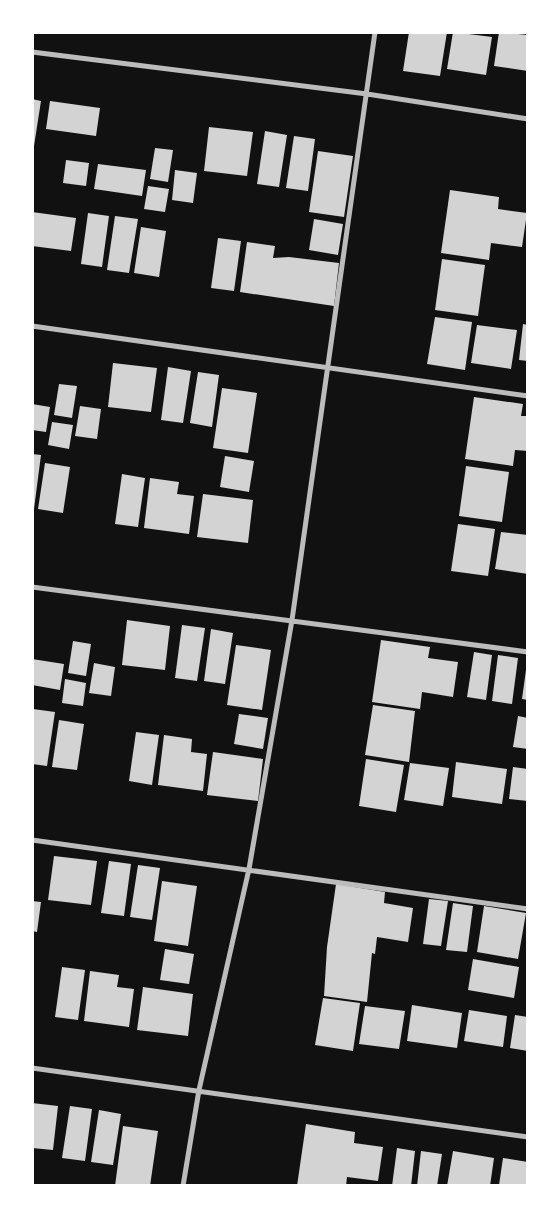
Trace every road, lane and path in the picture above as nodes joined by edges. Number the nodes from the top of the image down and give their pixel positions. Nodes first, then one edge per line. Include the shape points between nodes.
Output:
1 (375, 32) edge
2 (32, 52) edge
3 (367, 94) junction
4 (528, 119) edge
5 (32, 326) edge
6 (330, 366) junction
7 (528, 396) edge
8 (32, 587) edge
9 (292, 620) junction
10 (528, 652) edge
11 (32, 840) edge
12 (249, 869) junction
13 (528, 909) edge
14 (32, 1068) edge
15 (199, 1090) junction
16 (528, 1137) edge
17 (183, 1186) edge

1 - 3 street
2 - 3 street
3 - 4 street
3 - 6 street
5 - 6 street
6 - 7 street
6 - 9 street
8 - 9 street
9 - 10 street
9 - 12 street
11 - 12 street
12 - 13 street
12 - 15 street
14 - 15 street
15 - 16 street
15 - 17 street

